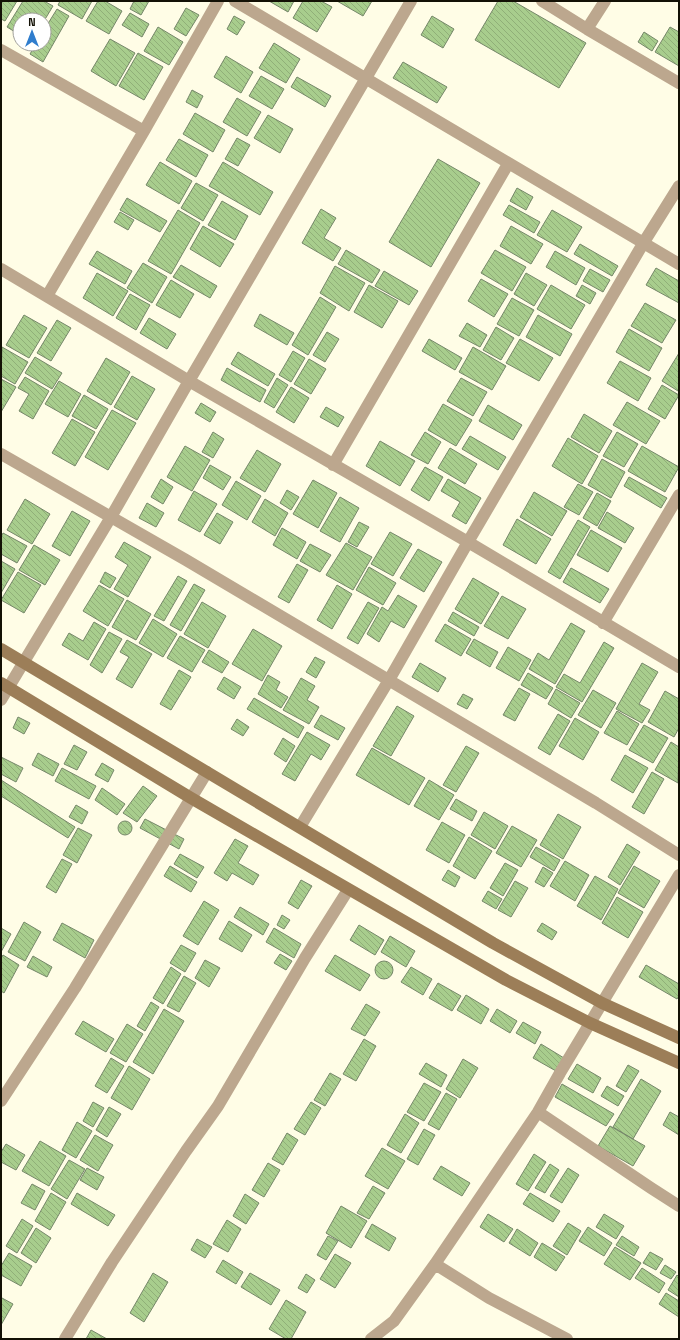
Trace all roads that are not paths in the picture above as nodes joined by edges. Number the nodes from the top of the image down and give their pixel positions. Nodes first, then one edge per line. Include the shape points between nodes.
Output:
1 (218, 1) edge
2 (235, 1) edge
3 (411, 1) edge
4 (542, 1) edge
5 (605, 1) edge
6 (587, 29) junction
7 (1, 50) edge
8 (366, 78) junction
9 (679, 83) edge
10 (144, 130) junction
11 (508, 164) junction
12 (679, 186) edge
13 (644, 242) junction
14 (679, 264) edge
15 (1, 270) edge
16 (47, 296) junction
17 (188, 381) junction
18 (1, 454) edge
19 (333, 465) junction
20 (679, 495) edge
21 (111, 517) junction
22 (468, 542) junction
23 (603, 623) junction
24 (1, 649) edge
25 (23, 662) junction
26 (679, 667) edge
27 (390, 680) junction
28 (5, 685) edge
29 (1, 700) edge
30 (207, 772) junction
31 (191, 798) junction
32 (300, 827) junction
33 (679, 855) edge
34 (679, 875) edge
35 (348, 890) junction
36 (602, 1004) junction
37 (590, 1023) junction
38 (679, 1038) edge
39 (679, 1063) edge
40 (1, 1101) edge
41 (538, 1112) junction
42 (679, 1206) edge
43 (435, 1264) junction
44 (65, 1339) edge
45 (371, 1339) edge
46 (567, 1339) edge

1 - 10 street
2 - 8 street
3 - 8 street
4 - 6 street
5 - 6 street
6 - 9 street
7 - 10 street
8 - 11 street
8 - 17 street
10 - 16 street
11 - 13 street
11 - 19 street
12 - 13 street
13 - 14 street
13 - 22 street
15 - 16 street
16 - 17 street
17 - 19 street
17 - 21 street
18 - 21 street
19 - 22 street
20 - 23 street
21 - 25 street
21 - 27 street
22 - 23 street
22 - 27 street
23 - 26 street
24 - 25 street
25 - 28 street
25 - 30 street
27 - 32 street
27 - 33 street
28 - 29 street
28 - 31 street
30 - 31 street
30 - 32 street
31 - 35 street
31 - 40 street via 75,988
32 - 36 street via 493,943
34 - 36 street
35 - 37 street via 506,980
35 - 44 street via 218,1106 112,1262
36 - 37 street
36 - 38 street
37 - 39 street
37 - 41 street
41 - 42 street
41 - 43 street
43 - 45 street via 394,1321
43 - 46 street via 489,1298

